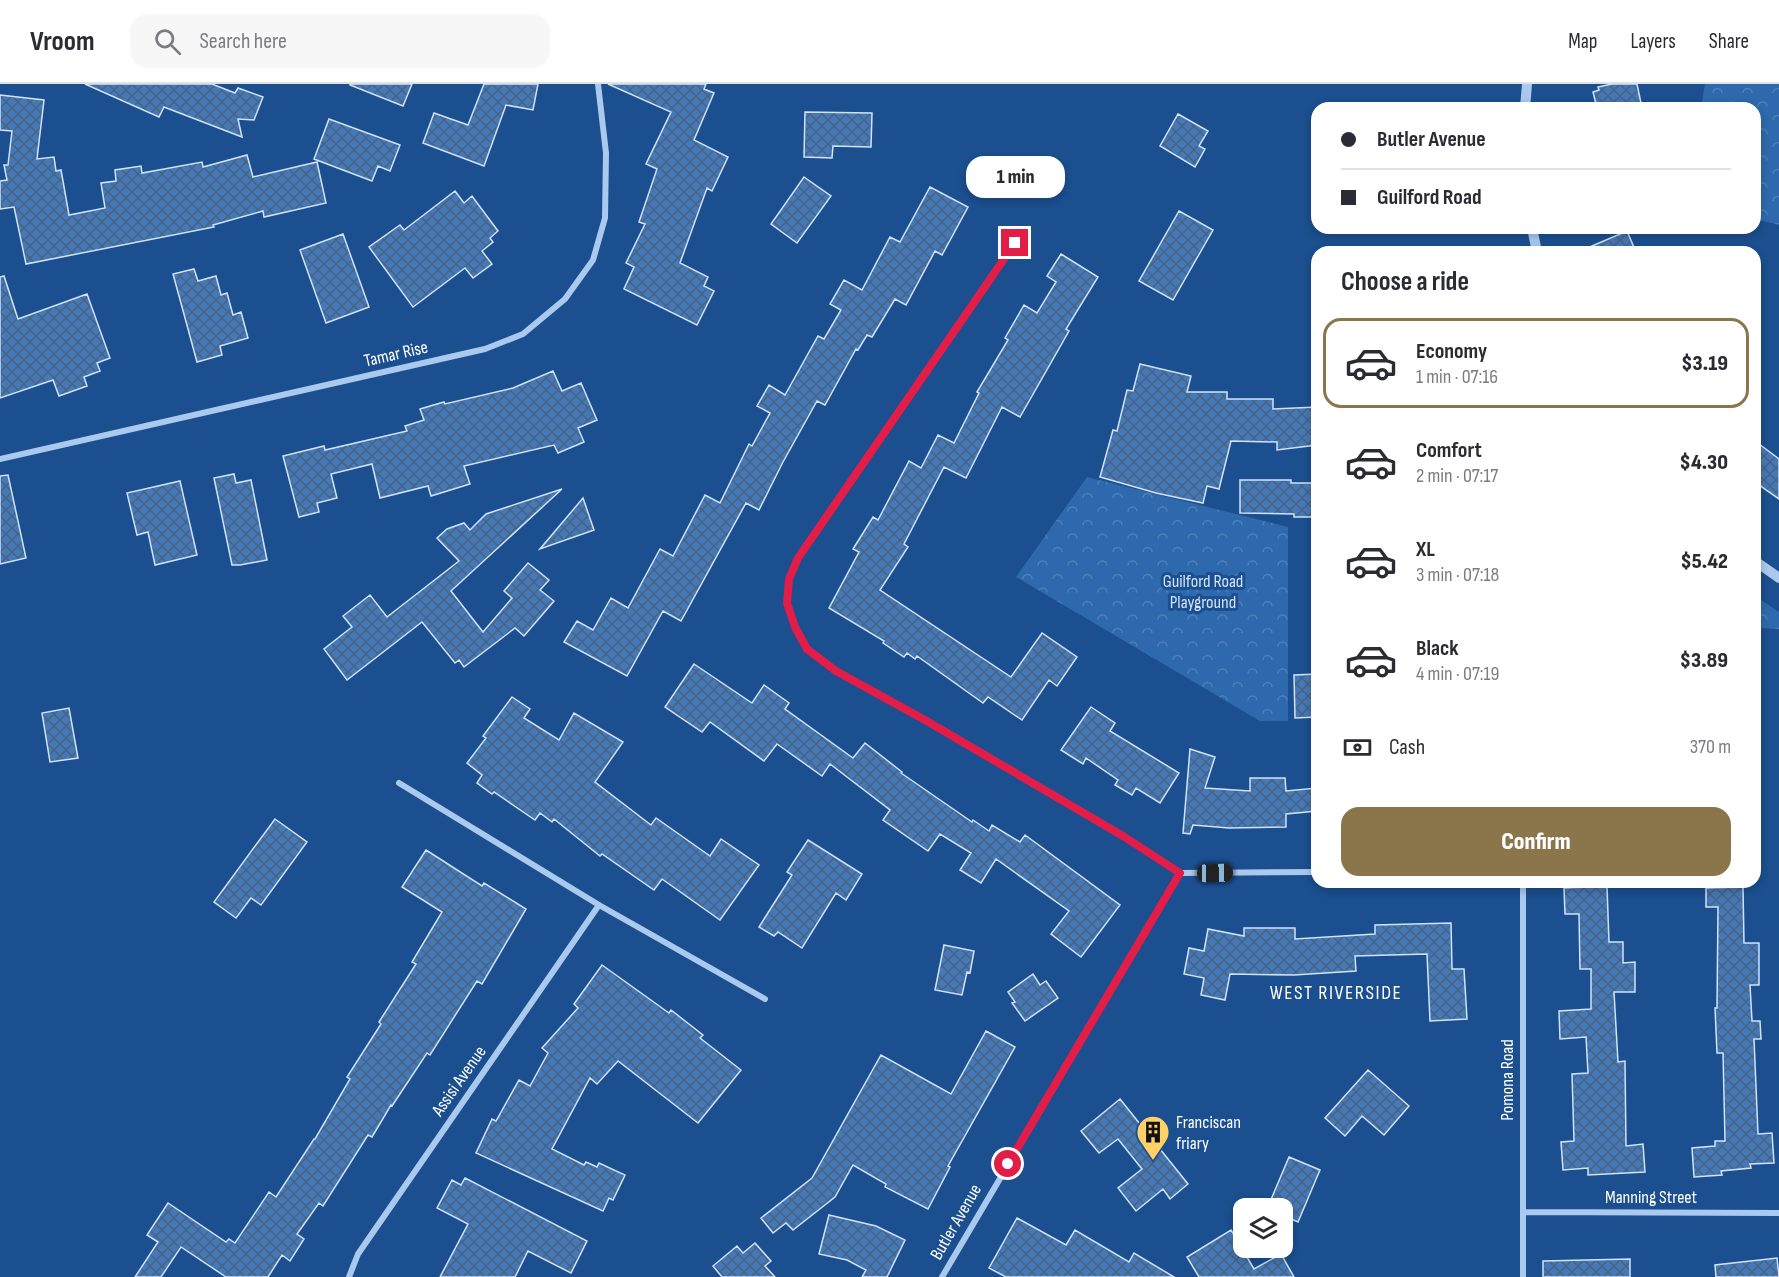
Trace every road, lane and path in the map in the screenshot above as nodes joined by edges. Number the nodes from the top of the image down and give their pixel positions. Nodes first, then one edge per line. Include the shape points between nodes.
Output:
1 (598, 84) edge
2 (1527, 84) edge
3 (1526, 102) edge
4 (1015, 243) dead end
5 (0, 459) edge
6 (1761, 565) edge
7 (1779, 578) edge
8 (399, 783) dead end
9 (1311, 872) edge
10 (1180, 873) junction
11 (1523, 888) edge
12 (599, 905) junction
13 (765, 999) dead end
14 (1524, 1212) junction
15 (1779, 1213) edge
16 (349, 1277) edge
17 (942, 1277) edge
18 (1523, 1277) edge

1 - 5 street, Tamar Rise via 606,153 605,218 593,260 566,299 523,334 485,349
2 - 3 street
4 - 10 street via 798,558 789,579 787,603 807,649 836,671 1123,836
6 - 7 street
8 - 12 street
9 - 10 street
10 - 17 street, Butler Avenue
11 - 14 street, Pomona Road
12 - 13 street
12 - 16 street, Assisi Avenue via 358,1254
14 - 15 street, Manning Street
14 - 18 street, Pomona Road

